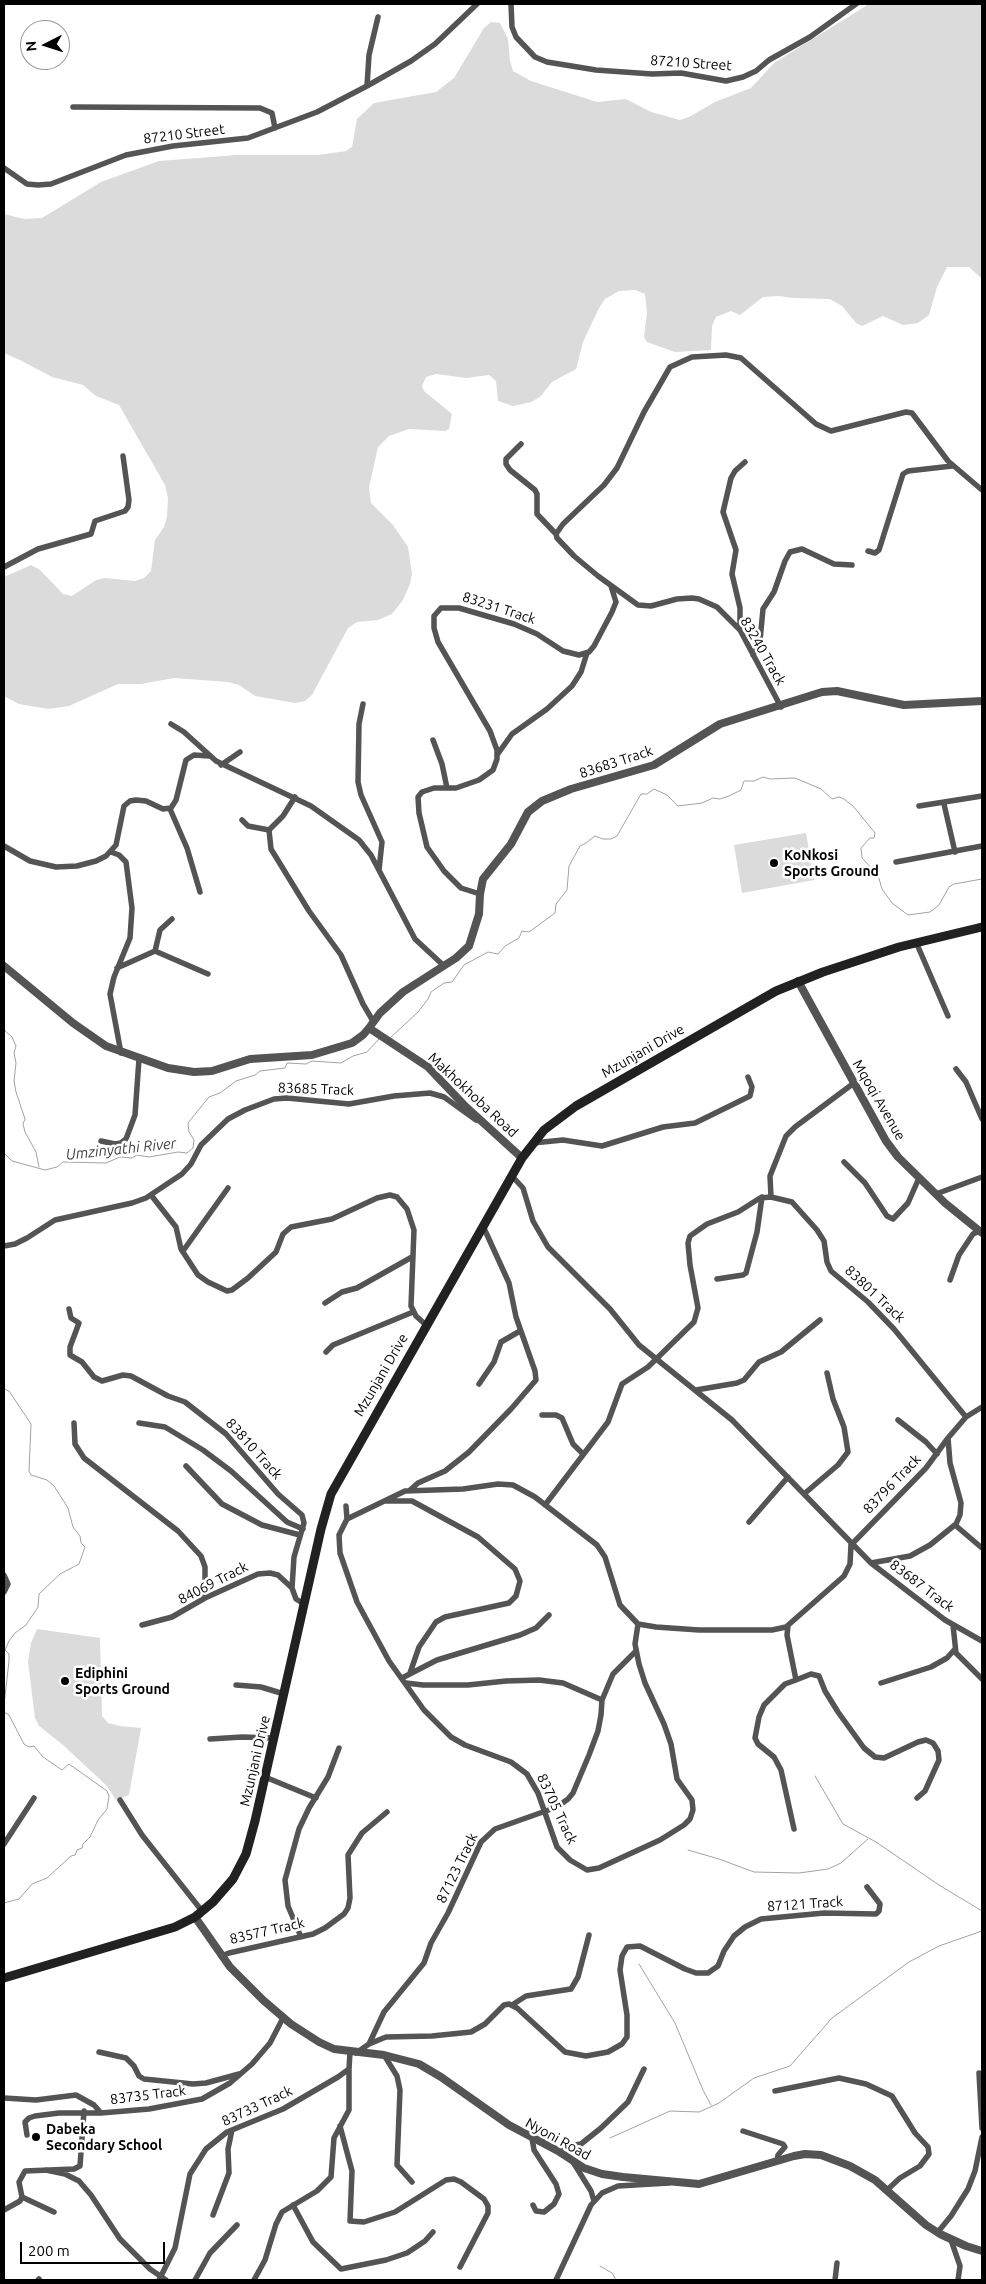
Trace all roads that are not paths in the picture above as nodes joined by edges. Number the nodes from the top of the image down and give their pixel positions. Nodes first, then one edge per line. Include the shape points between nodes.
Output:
1 (477, 4) edge
2 (511, 4) edge
3 (856, 4) edge
4 (378, 17) dead end
5 (367, 86) junction
6 (73, 107) dead end
7 (275, 128) junction
8 (4, 168) edge
9 (521, 444) dead end
10 (122, 456) dead end
11 (745, 462) dead end
12 (952, 466) junction
13 (982, 490) edge
14 (556, 534) junction
15 (868, 551) dead end
16 (852, 565) dead end
17 (4, 567) edge
18 (611, 586) junction
19 (740, 630) junction
20 (587, 653) junction
21 (753, 655) junction
22 (982, 701) edge
23 (363, 704) dead end
24 (781, 707) junction
25 (171, 724) dead end
26 (433, 740) dead end
27 (240, 752) dead end
28 (497, 755) junction
29 (209, 756) junction
30 (221, 765) junction
31 (447, 788) junction
32 (982, 796) edge
33 (295, 797) junction
34 (944, 804) junction
35 (919, 806) dead end
36 (170, 809) junction
37 (242, 820) dead end
38 (269, 830) junction
39 (4, 846) edge
40 (982, 846) edge
41 (111, 852) junction
42 (955, 852) junction
43 (896, 862) dead end
44 (379, 870) junction
45 (200, 892) dead end
46 (480, 894) junction
47 (172, 919) dead end
48 (982, 927) edge
49 (916, 942) junction
50 (155, 951) junction
51 (443, 965) junction
52 (4, 966) edge
53 (117, 968) junction
54 (208, 974) dead end
55 (798, 981) junction
56 (948, 1016) dead end
57 (373, 1021) junction
58 (369, 1028) junction
59 (121, 1053) junction
60 (139, 1059) junction
61 (956, 1068) dead end
62 (748, 1077) dead end
63 (854, 1083) junction
64 (982, 1119) edge
65 (485, 1124) junction
66 (101, 1141) dead end
67 (533, 1143) junction
68 (522, 1158) junction
69 (844, 1162) dead end
70 (512, 1176) junction
71 (982, 1177) edge
72 (919, 1178) junction
73 (228, 1188) dead end
74 (151, 1194) junction
75 (936, 1194) junction
76 (762, 1197) junction
77 (771, 1197) junction
78 (483, 1226) junction
79 (981, 1232) edge
80 (4, 1246) edge
81 (183, 1251) junction
82 (412, 1257) junction
83 (717, 1279) dead end
84 (950, 1280) dead end
85 (324, 1303) dead end
86 (69, 1309) dead end
87 (413, 1312) junction
88 (820, 1320) dead end
89 (426, 1325) junction
90 (520, 1331) junction
91 (326, 1352) dead end
92 (655, 1359) junction
93 (827, 1373) dead end
94 (478, 1384) dead end
95 (696, 1390) junction
96 (982, 1407) edge
97 (542, 1415) dead end
98 (966, 1417) junction
99 (898, 1420) dead end
100 (74, 1423) dead end
101 (139, 1423) dead end
102 (948, 1438) junction
103 (583, 1454) junction
104 (937, 1454) junction
105 (186, 1466) dead end
106 (788, 1477) junction
107 (410, 1490) junction
108 (804, 1494) junction
109 (384, 1501) junction
110 (545, 1505) junction
111 (346, 1506) dead end
112 (347, 1519) junction
113 (749, 1522) dead end
114 (955, 1525) junction
115 (302, 1532) junction
116 (851, 1545) junction
117 (982, 1548) edge
118 (871, 1563) junction
119 (4, 1575) edge
120 (292, 1588) junction
121 (4, 1592) edge
122 (205, 1598) junction
123 (304, 1604) junction
124 (549, 1615) dead end
125 (638, 1624) junction
126 (142, 1625) dead end
127 (788, 1626) junction
128 (953, 1626) junction
129 (982, 1641) edge
130 (955, 1649) junction
131 (636, 1651) junction
132 (410, 1673) junction
133 (982, 1679) edge
134 (404, 1680) junction
135 (796, 1680) junction
136 (881, 1683) dead end
137 (236, 1685) dead end
138 (284, 1694) junction
139 (602, 1700) junction
140 (274, 1738) junction
141 (210, 1739) dead end
142 (339, 1748) dead end
143 (265, 1777) junction
144 (34, 1798) dead end
145 (316, 1798) junction
146 (917, 1798) dead end
147 (120, 1800) dead end
148 (543, 1811) junction
149 (387, 1812) dead end
150 (794, 1829) dead end
151 (4, 1844) edge
152 (867, 1887) dead end
153 (199, 1914) junction
154 (588, 1935) dead end
155 (301, 1937) junction
156 (221, 1956) junction
157 (4, 1978) edge
158 (512, 2005) junction
159 (283, 2018) junction
160 (369, 2044) junction
161 (99, 2052) dead end
162 (353, 2052) junction
163 (384, 2056) junction
164 (349, 2069) junction
165 (644, 2069) dead end
166 (242, 2073) junction
167 (979, 2073) dead end
168 (775, 2091) dead end
169 (4, 2098) edge
170 (84, 2111) junction
171 (101, 2113) junction
172 (340, 2126) junction
173 (982, 2128) edge
174 (232, 2130) junction
175 (743, 2131) dead end
176 (27, 2136) dead end
177 (982, 2137) edge
178 (532, 2138) junction
179 (558, 2151) junction
180 (777, 2160) junction
181 (572, 2161) junction
182 (46, 2170) junction
183 (412, 2182) dead end
184 (670, 2183) junction
185 (887, 2190) junction
186 (22, 2197) junction
187 (594, 2201) junction
188 (293, 2206) junction
189 (533, 2206) dead end
190 (4, 2210) edge
191 (54, 2212) dead end
192 (213, 2214) dead end
193 (236, 2225) dead end
194 (434, 2232) dead end
195 (937, 2233) junction
196 (951, 2240) junction
197 (982, 2250) edge
198 (837, 2263) dead end
199 (460, 2267) dead end
200 (162, 2279) edge
201 (195, 2280) edge
202 (254, 2280) edge
203 (556, 2280) edge
204 (835, 2280) edge
205 (958, 2280) edge

1 - 5 street, 87210 Street via 435,44
2 - 3 street, 87210 Street via 516,37 535,57 548,62 596,70 676,73 726,81 750,74
4 - 5 street via 369,54
5 - 7 street, 87210 Street via 317,112
6 - 7 street via 260,108 272,113
7 - 8 street, 87210 Street via 234,141 143,151 44,185 27,184
9 - 14 street via 506,459 506,464 535,490 537,514
10 - 17 street via 129,500 125,511 95,521 91,534 38,549
11 - 19 street via 731,478 723,512 736,550 732,574 740,608
12 - 13 street
12 - 14 street via 912,413 827,430 741,358 726,355 684,359 666,371 622,460 608,481
12 - 15 street via 903,474 879,550 875,554
14 - 18 street via 561,544
16 - 21 street via 834,564 802,549 790,552 774,592 763,609 759,646
18 - 19 street, 83240 Track via 641,606 677,598 705,601 722,610
18 - 20 street via 615,607 598,640
19 - 21 street, 83240 Track
20 - 28 street via 572,686 512,734
20 - 28 street, 83231 Track via 568,653 538,634 514,624 459,608 445,607 436,613 434,623 438,642 490,732
21 - 24 street, 83240 Track
22 - 24 street, 83683 Track via 904,705 833,691 811,695
23 - 44 street via 359,724 358,782 360,795 382,842
24 - 46 street, 83683 Track via 714,726 654,765 571,789 542,801 528,812 511,844 490,867
25 - 29 street
26 - 31 street
27 - 30 street
28 - 31 street via 494,768 487,776 456,788
29 - 30 street
29 - 36 street via 194,755 186,760 176,800
30 - 33 street
31 - 46 street via 428,789 419,795 423,835 429,852 449,878 461,888
32 - 34 street
33 - 38 street
33 - 44 street via 360,840
34 - 35 street
34 - 42 street
36 - 41 street via 141,800 126,803 121,811 116,846
36 - 45 street
37 - 38 street via 248,826
38 - 57 street via 275,857 336,947
39 - 41 street via 35,862 56,867 84,865
40 - 42 street
41 - 53 street via 126,862 132,908 130,938
42 - 43 street
44 - 51 street via 415,939
46 - 51 street, 83683 Track via 480,914 469,946
47 - 50 street via 160,930
48 - 49 main road, Mzunjani Drive
49 - 55 main road, Mzunjani Drive
49 - 56 street
50 - 53 street
50 - 54 street
51 - 57 street, 83683 Track via 403,992
52 - 59 street via 73,1023
53 - 59 street via 110,994
55 - 63 street, Mqoqi Avenue
55 - 67 main road, Mzunjani Drive via 576,1106 553,1122
57 - 58 street, 83683 Track
58 - 60 street via 352,1043 325,1052 299,1057 250,1059 212,1071 168,1068
58 - 65 street, Makhokhoba Road via 428,1067
59 - 60 street
60 - 66 street via 135,1115 126,1139 115,1144
61 - 64 street via 966,1082
62 - 67 street via 752,1087 750,1096 695,1123 663,1128 602,1146 563,1140
63 - 72 street, Mqoqi Avenue via 886,1142
63 - 77 street via 786,1136 770,1176
65 - 68 street, Makhokhoba Road
65 - 74 street, 83685 Track via 444,1097 430,1093 349,1104 274,1099 228,1118 204,1141 182,1174
67 - 68 main road, Mzunjani Drive
68 - 70 main road, Mzunjani Drive
69 - 72 street via 865,1183 887,1216 893,1219 908,1203
70 - 78 main road, Mzunjani Drive
70 - 92 street, 83687 Track via 523,1188 537,1231 552,1253
71 - 75 street
72 - 75 street, Mqoqi Avenue
73 - 81 street
74 - 80 street, 83685 Track via 137,1202 55,1220 21,1241
74 - 81 street via 176,1227
75 - 79 street, Mqoqi Avenue
76 - 77 street, 83801 Track
76 - 83 street via 746,1273
76 - 92 street via 690,1236 697,1316 689,1329
77 - 98 street, 83801 Track via 792,1202 817,1230 824,1240 831,1271 894,1329
78 - 89 main road, Mzunjani Drive
78 - 90 street via 509,1283
79 - 84 street via 973,1234 959,1255
81 - 82 street via 200,1277 229,1290 248,1278 278,1250 288,1229 332,1219 390,1195 402,1201 409,1215 414,1230
82 - 85 street
82 - 87 street via 410,1294
86 - 115 street, 83810 Track via 71,1318 79,1323 70,1346 72,1357 82,1362 98,1380 132,1376 200,1412 226,1434 271,1486 302,1515
87 - 89 street
87 - 91 street via 333,1346
88 - 95 street via 781,1352 759,1362 744,1380
89 - 123 main road, Mzunjani Drive via 335,1485 325,1513
90 - 94 street via 500,1342 494,1362
90 - 107 street via 535,1371 534,1383 469,1452
92 - 95 street, 83687 Track
92 - 103 street via 622,1384 608,1422
93 - 108 street via 848,1452
95 - 106 street, 83687 Track via 732,1420
96 - 98 street, 83796 Track
97 - 103 street via 559,1416 573,1444
98 - 102 street, 83796 Track
99 - 104 street
100 - 122 street via 75,1444 84,1458 178,1532 200,1556 205,1567
101 - 115 street via 164,1427 203,1450
102 - 104 street, 83796 Track
102 - 114 street via 950,1463 961,1503
103 - 110 street
104 - 116 street, 83796 Track
105 - 115 street via 222,1504 262,1525
106 - 108 street, 83687 Track
106 - 113 street
107 - 109 street
107 - 110 street via 454,1490 508,1484 525,1490
108 - 116 street, 83687 Track
109 - 112 street
109 - 132 street via 408,1500 428,1510 487,1544 519,1574 516,1596 508,1603 445,1617 436,1622 419,1647
110 - 125 street via 597,1545 605,1557 620,1605
111 - 112 street, 83705 Track
112 - 134 street, 83705 Track via 340,1531 338,1544 353,1591 381,1646
114 - 117 street
114 - 118 street via 910,1556
115 - 120 street via 294,1557
116 - 118 street, 83687 Track
116 - 127 street via 850,1564 844,1576
118 - 128 street, 83687 Track
119 - 121 street via 8,1587
120 - 122 street, 84069 Track via 278,1575 263,1573
120 - 123 street via 296,1600
122 - 126 street, 84069 Track via 172,1617
123 - 138 main road, Mzunjani Drive
124 - 132 street via 536,1628 520,1635 437,1660
125 - 127 street via 725,1631 772,1630
125 - 131 street, 83705 Track
127 - 135 street
128 - 129 street, 83687 Track
128 - 130 street
130 - 133 street
130 - 136 street via 931,1667
131 - 139 street, 87123 Track via 613,1674
131 - 148 street, 83705 Track via 645,1683 671,1744 677,1779 692,1800 690,1818 660,1840 590,1870 582,1868 560,1850
132 - 134 street
134 - 139 street via 444,1685 552,1681 572,1685
134 - 148 street, 83705 Track via 424,1710 450,1737 520,1767 535,1786
135 - 146 street via 811,1674 820,1676 838,1712 864,1748 875,1757 884,1758 926,1740 933,1743 939,1760 929,1784
135 - 150 street via 785,1684 764,1706 755,1738 774,1757 781,1770
137 - 138 street via 261,1687
138 - 140 main road, Mzunjani Drive
139 - 148 street, 87123 Track via 598,1731 573,1793 563,1803
140 - 141 street
140 - 143 main road, Mzunjani Drive
142 - 145 street
143 - 145 street
143 - 153 main road, Mzunjani Drive via 242,1862 222,1894
144 - 151 street
145 - 155 street via 299,1829 285,1880 288,1906
147 - 153 street
148 - 160 street, 87123 Track via 495,1829 484,1838 431,1943 424,1964 384,2012
149 - 155 street, 83577 Track via 362,1833 348,1855 350,1888 347,1911 325,1928
152 - 158 street, 87121 Track via 880,1904 876,1914 824,1913 761,1919 734,1936 718,1966 708,1973 686,1970 640,1946 627,1947 620,1970 627,2037 608,2052 586,2056 565,2052
153 - 156 street, Nyoni Road
153 - 157 main road, Mzunjani Drive via 167,1930
154 - 158 street via 578,1977 571,1988 526,1996
155 - 156 street, 83577 Track
156 - 159 street, Nyoni Road
158 - 160 street via 504,2006 485,2024 465,2033 395,2036
159 - 162 street, Nyoni Road via 326,2045
159 - 166 street, 83735 Track via 266,2049
160 - 162 street
161 - 166 street via 126,2058 138,2076 144,2079 181,2084 206,2083
162 - 163 street, Nyoni Road
162 - 164 street
163 - 178 street, Nyoni Road via 427,2068
163 - 183 street via 397,2076 400,2090 397,2165
164 - 172 street via 349,2110
164 - 174 street, 83733 Track via 283,2109
165 - 179 street via 628,2102 601,2128 581,2144
166 - 171 street, 83735 Track via 218,2090 192,2102
167 - 173 street
168 - 185 street via 839,2078 866,2084 892,2096 912,2129 928,2147 929,2154 920,2166
169 - 171 street via 36,2100 76,2095
170 - 171 street, 83735 Track
170 - 176 street, 83735 Track via 30,2118 25,2122
170 - 182 street via 80,2166
172 - 188 street via 334,2138 331,2176 317,2191
172 - 199 street via 352,2171 350,2222 364,2222 395,2212 446,2180 461,2182 484,2199 488,2213
174 - 192 street via 228,2149 230,2173
174 - 200 street, 83733 Track via 210,2145 193,2166 176,2248
175 - 180 street via 783,2144
177 - 195 street via 968,2189
178 - 179 street, Nyoni Road
178 - 189 street via 534,2150 559,2194 554,2204 544,2212
179 - 181 street, Nyoni Road
180 - 184 street, Nyoni Road via 707,2183
180 - 185 street, Nyoni Road via 805,2154 821,2155 863,2173
181 - 184 street, Nyoni Road via 602,2174
181 - 187 street
182 - 186 street via 29,2170 22,2174 19,2182
182 - 200 street via 79,2181 120,2238
184 - 187 street via 618,2186 602,2192
185 - 195 street, Nyoni Road
186 - 190 street via 18,2203
186 - 191 street
187 - 203 street
188 - 194 street via 313,2242 341,2269 407,2253
188 - 202 street via 283,2210 279,2216 265,2260
193 - 201 street via 210,2253
195 - 196 street, Nyoni Road
196 - 197 street, Nyoni Road
196 - 205 street via 960,2266
198 - 204 street

